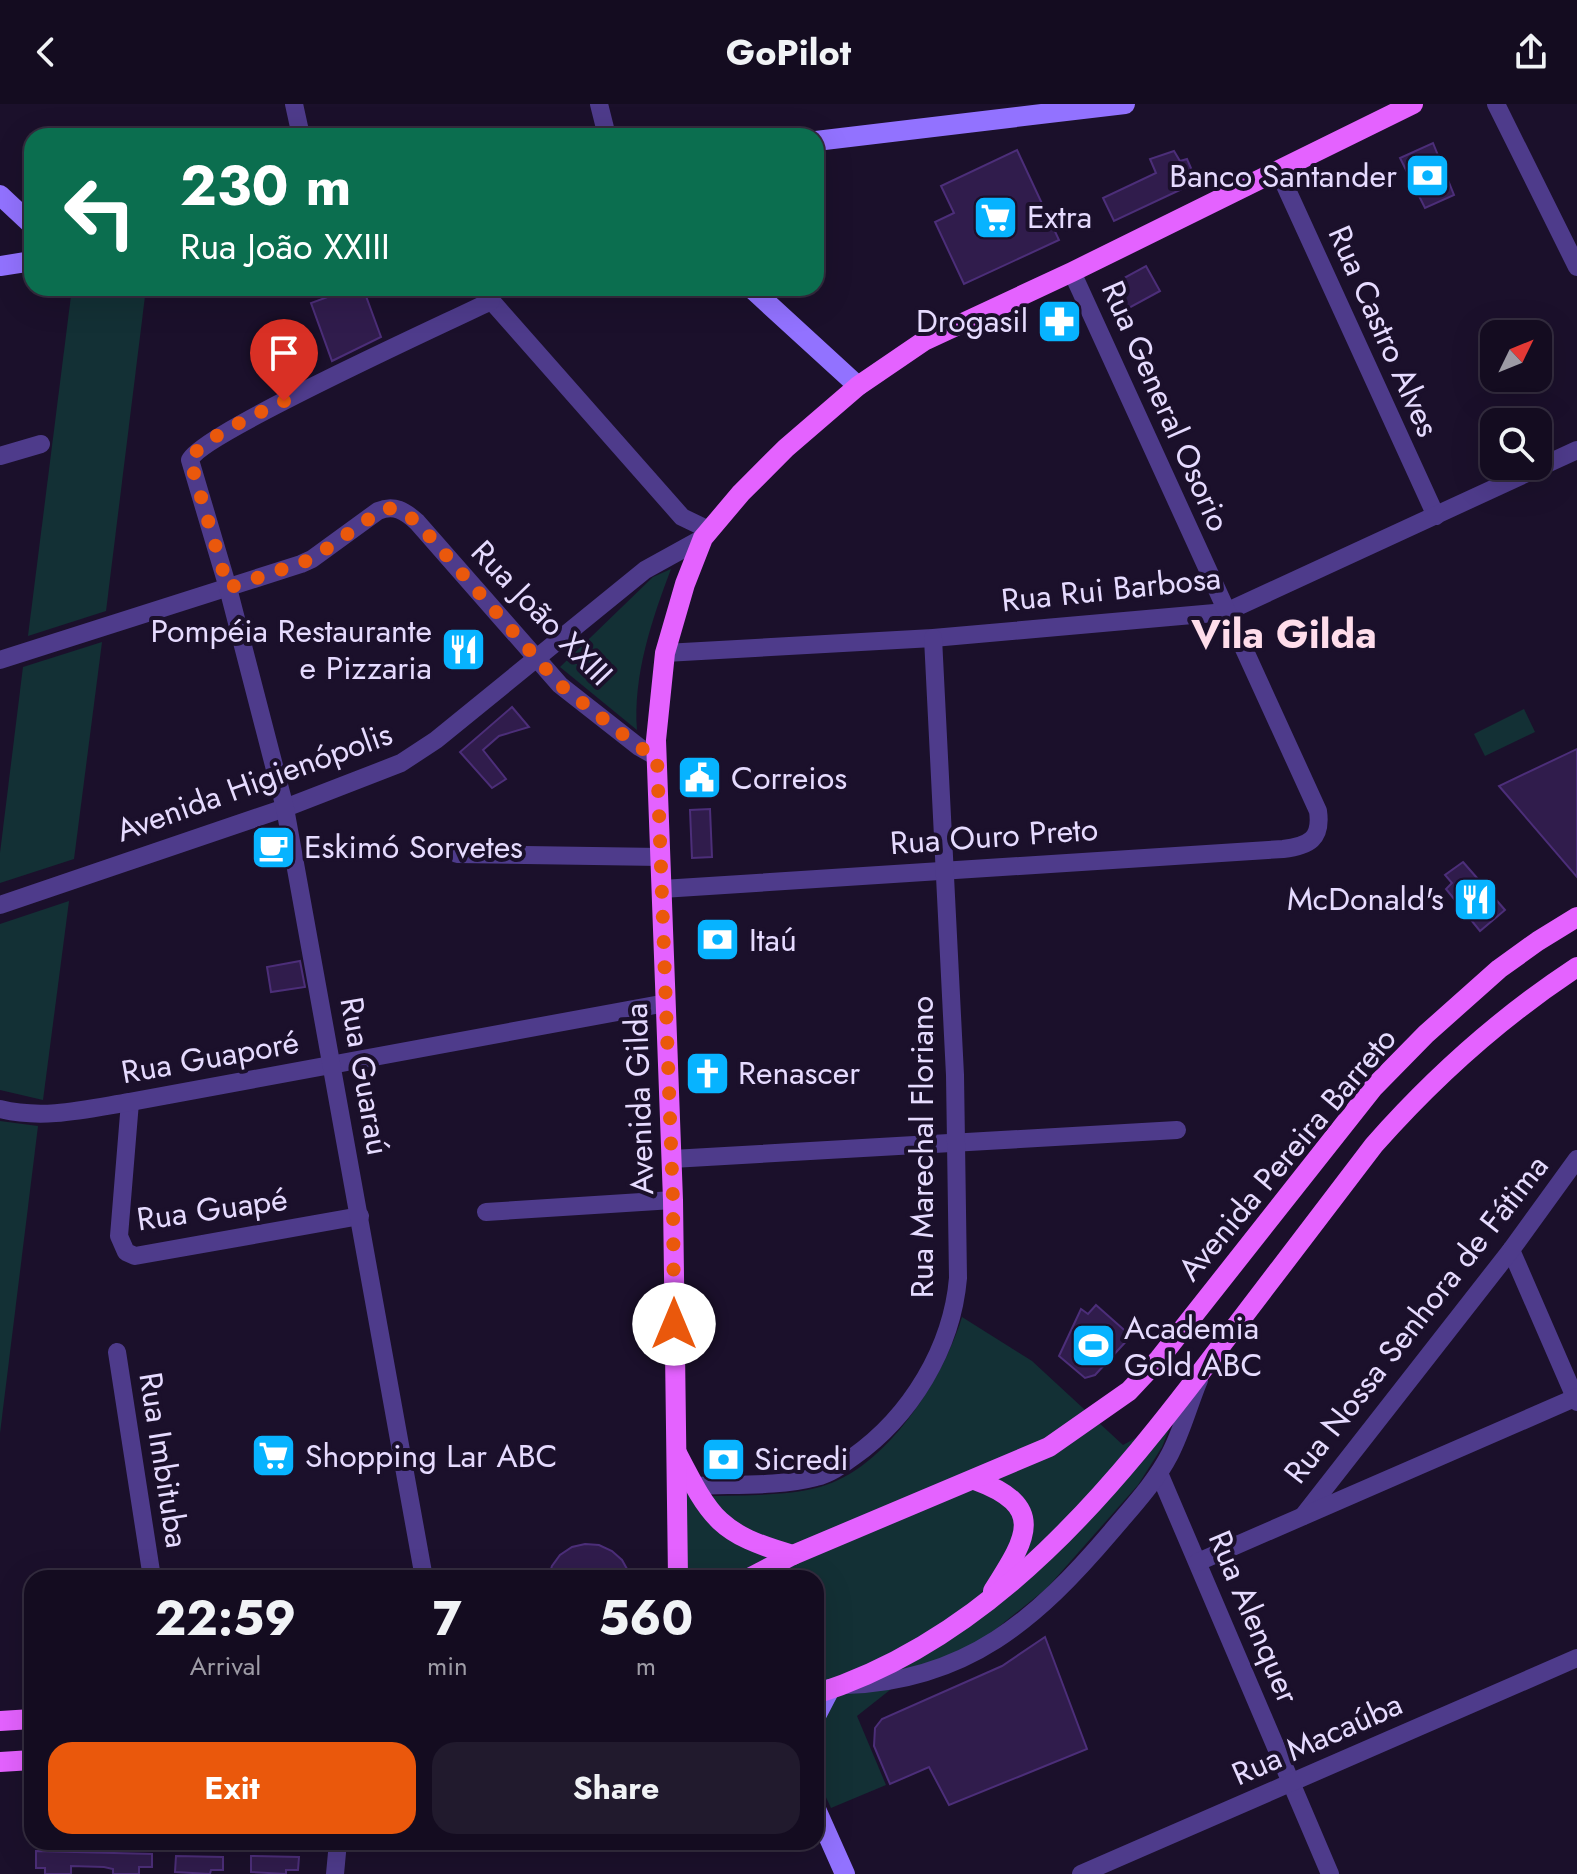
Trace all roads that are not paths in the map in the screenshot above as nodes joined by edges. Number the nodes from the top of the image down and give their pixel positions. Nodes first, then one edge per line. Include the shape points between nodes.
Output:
1 (294, 104) edge
2 (599, 104) edge
3 (1125, 104) edge
4 (1413, 104) edge
5 (1496, 104) edge
6 (1099, 106) edge
7 (299, 128) edge
8 (605, 128) edge
9 (824, 140) edge
10 (1278, 170) junction
11 (0, 195) edge
12 (24, 218) edge
13 (24, 262) edge
14 (0, 266) edge
15 (1577, 267) edge
16 (1072, 272) junction
17 (482, 296) edge
18 (488, 296) edge
19 (760, 296) edge
20 (858, 386) junction
21 (41, 444) dead end
22 (1577, 450) edge
23 (0, 456) edge
24 (1436, 516) junction
25 (706, 534) junction
26 (228, 588) junction
27 (1226, 612) junction
28 (933, 638) junction
29 (665, 653) junction
30 (534, 658) junction
31 (0, 660) edge
32 (657, 757) junction
33 (285, 808) junction
34 (1320, 827) joint
35 (457, 854) dead end
36 (661, 857) junction
37 (946, 869) junction
38 (662, 889) junction
39 (0, 905) edge
40 (1577, 917) edge
41 (1577, 967) edge
42 (666, 1003) junction
43 (332, 1066) junction
44 (130, 1102) junction
45 (0, 1109) edge
46 (1177, 1130) dead end
47 (955, 1145) junction
48 (672, 1159) junction
49 (1577, 1159) edge
50 (673, 1200) junction
51 (486, 1212) dead end
52 (360, 1216) junction
53 (1511, 1250) junction
54 (117, 1352) dead end
55 (1203, 1370) junction
56 (1576, 1399) edge
57 (675, 1449) junction
58 (1159, 1473) junction
59 (975, 1480) junction
60 (694, 1486) junction
61 (1303, 1516) junction
62 (793, 1555) junction
63 (1198, 1562) junction
64 (151, 1570) edge
65 (423, 1570) edge
66 (678, 1570) edge
67 (764, 1570) edge
68 (987, 1601) junction
69 (1577, 1658) edge
70 (830, 1689) edge
71 (24, 1720) edge
72 (0, 1721) edge
73 (24, 1760) edge
74 (0, 1762) edge
75 (1291, 1783) junction
76 (824, 1827) edge
77 (337, 1850) edge
78 (335, 1874) edge
79 (845, 1874) edge
80 (1081, 1874) edge
81 (1330, 1874) edge

1 - 7 street
2 - 8 street
3 - 6 main road
4 - 10 main road, Avenida Higienópolis
5 - 15 street
6 - 9 main road
10 - 16 main road, Avenida Higienópolis
10 - 24 street, Rua Castro Alves
11 - 12 main road
13 - 14 main road
16 - 20 main road, Avenida Higienópolis via 924,341
16 - 27 street, Rua General Osorio
17 - 26 street, Rua Guaraú via 247,419 193,453 190,460
18 - 25 street via 682,517
19 - 20 main road
20 - 25 main road, Avenida Higienópolis via 786,448
21 - 23 street
22 - 24 street, Rua Rui Barbosa
24 - 27 street, Rua Rui Barbosa
25 - 29 main road, Avenida Gilda
25 - 30 street, Avenida Higienópolis via 645,570
26 - 30 street, Rua João XXIII via 312,559 389,507 417,522
26 - 31 street
26 - 33 street, Rua Guaraú
27 - 28 street, Rua Rui Barbosa
27 - 34 street, Rua General Osorio via 1318,811
28 - 29 street, Rua Rui Barbosa
28 - 37 street, Rua Marechal Floriano
29 - 32 main road, Avenida Gilda
30 - 32 street, Rua João XXIII via 560,685
30 - 33 street, Avenida Higienópolis via 401,763
32 - 36 main road, Avenida Gilda
33 - 39 street, Avenida Higienópolis
33 - 43 street, Rua Guaraú
34 - 37 street, Rua Ouro Preto via 1312,840 1283,849
35 - 36 street
36 - 38 main road, Avenida Gilda
37 - 38 street, Rua Ouro Preto
37 - 47 street, Rua Marechal Floriano
38 - 42 main road, Avenida Gilda
40 - 59 main road, Avenida Pereira Barreto via 1499,969 1373,1088 1129,1391 1049,1447
41 - 55 main road, Avenida Pereira Barreto via 1474,1045 1400,1116
42 - 43 street, Rua Guaporé
42 - 48 main road, Avenida Gilda
43 - 44 street, Rua Guaporé
43 - 52 street, Rua Guaraú
44 - 45 street, Rua Guaporé via 30,1115
44 - 52 street, Rua Guapé via 119,1236 126,1252 135,1256
46 - 47 street
47 - 48 street
47 - 60 street, Rua Marechal Floriano via 956,1303 931,1369 898,1416 879,1438 819,1477
48 - 50 main road, Avenida Gilda
49 - 53 street, Rua Nossa Senhora de Fátima
50 - 51 street
50 - 57 main road, Avenida Gilda
52 - 65 street, Rua Guaraú
53 - 56 street
53 - 61 street, Rua Nossa Senhora de Fátima
54 - 64 street, Rua Imbituba
55 - 58 street
55 - 68 main road, Avenida Pereira Barreto via 1063,1537
56 - 61 street
57 - 60 main road
57 - 66 main road, Avenida Gilda
58 - 63 street, Rua Alenquer
58 - 70 street via 1084,1564 1000,1639 939,1669
59 - 62 main road, Avenida Pereira Barreto
59 - 68 main road via 1009,1498 1025,1525 1019,1549
60 - 62 main road via 708,1509 738,1536
61 - 63 street
62 - 67 main road, Avenida Pereira Barreto
63 - 75 street, Rua Alenquer
68 - 70 main road, Avenida Pereira Barreto via 928,1641
69 - 75 street, Rua Macaúba
71 - 72 main road
73 - 74 main road
75 - 80 street, Rua Macaúba
75 - 81 street, Rua Alenquer
76 - 79 main road
77 - 78 street

